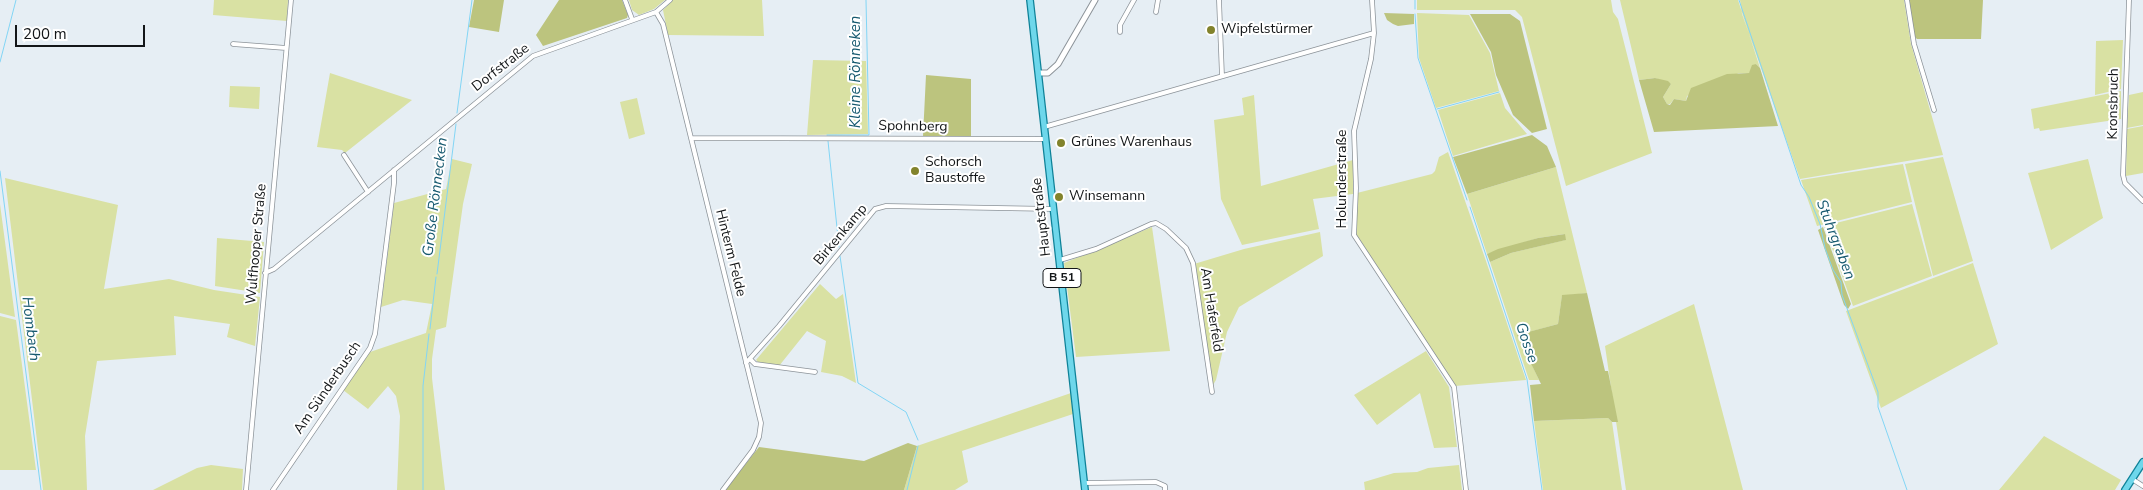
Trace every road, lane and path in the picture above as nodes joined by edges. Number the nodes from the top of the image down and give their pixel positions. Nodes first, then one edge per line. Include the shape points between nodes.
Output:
1 (291, 0) edge
2 (625, 0) edge
3 (670, 0) edge
4 (1030, 0) edge
5 (1095, 0) edge
6 (1134, 0) edge
7 (1158, 0) edge
8 (1220, 0) edge
9 (1372, 0) edge
10 (1907, 0) edge
11 (2129, 0) edge
12 (656, 12) junction
13 (1156, 12) dead end
14 (632, 19) junction
15 (1120, 32) dead end
16 (1374, 33) junction
17 (233, 44) dead end
18 (286, 48) junction
19 (1039, 73) junction
20 (1222, 76) junction
21 (1934, 110) dead end
22 (1044, 127) junction
23 (691, 138) junction
24 (1045, 139) junction
25 (344, 156) dead end
26 (394, 170) junction
27 (368, 192) junction
28 (2143, 201) edge
29 (1054, 209) junction
30 (1060, 260) junction
31 (266, 273) junction
32 (751, 360) junction
33 (746, 363) junction
34 (815, 372) dead end
35 (1212, 392) dead end
36 (2143, 462) edge
37 (2132, 479) junction
38 (1084, 483) junction
39 (2143, 486) edge
40 (246, 490) edge
41 (273, 490) edge
42 (723, 490) edge
43 (1085, 490) edge
44 (1165, 490) edge
45 (1466, 490) edge
46 (2124, 490) edge

1 - 18 street, Wulfhooper Straße
2 - 14 street
3 - 12 street, Dorfstraße
4 - 19 main road, Hauptstraße / B 51
5 - 19 street via 1058,64 1048,73
6 - 15 street via 1120,25
7 - 13 street
8 - 20 street
9 - 16 street, Holunderstraße
10 - 21 street via 1914,44
11 - 28 street, Kronsbruch via 2123,175 2125,183
12 - 14 street, Dorfstraße
12 - 23 street, Hinterm Felde via 662,24
14 - 26 street, Dorfstraße via 532,56
16 - 20 street
16 - 45 street, Holunderstraße via 1354,131 1354,235 1454,387
17 - 18 street
18 - 31 street, Wulfhooper Straße
19 - 22 main road, Hauptstraße / B 51
20 - 22 street
22 - 24 main road, Hauptstraße / B 51
23 - 24 street, Spohnberg
23 - 33 street, Hinterm Felde
24 - 29 main road, Hauptstraße / B 51
25 - 27 street
26 - 27 street, Dorfstraße
26 - 41 street, Am Sünderbusch via 372,341
27 - 31 street, Dorfstraße via 274,270
29 - 30 main road, Hauptstraße / B 51
29 - 32 street, Birkenkamp via 886,206 875,209
30 - 35 street, Am Haferfeld via 1096,249 1151,224 1161,224 1186,248 1192,263
30 - 38 main road, Hauptstraße / B 51
31 - 40 street, Wulfhooper Straße
32 - 33 street, Birkenkamp
32 - 34 street via 755,364
33 - 42 street, Hinterm Felde via 761,423 759,437
36 - 37 main road
37 - 39 street
37 - 46 main road
38 - 43 main road, Hauptstraße / B 51
38 - 44 street via 1156,482 1165,486

